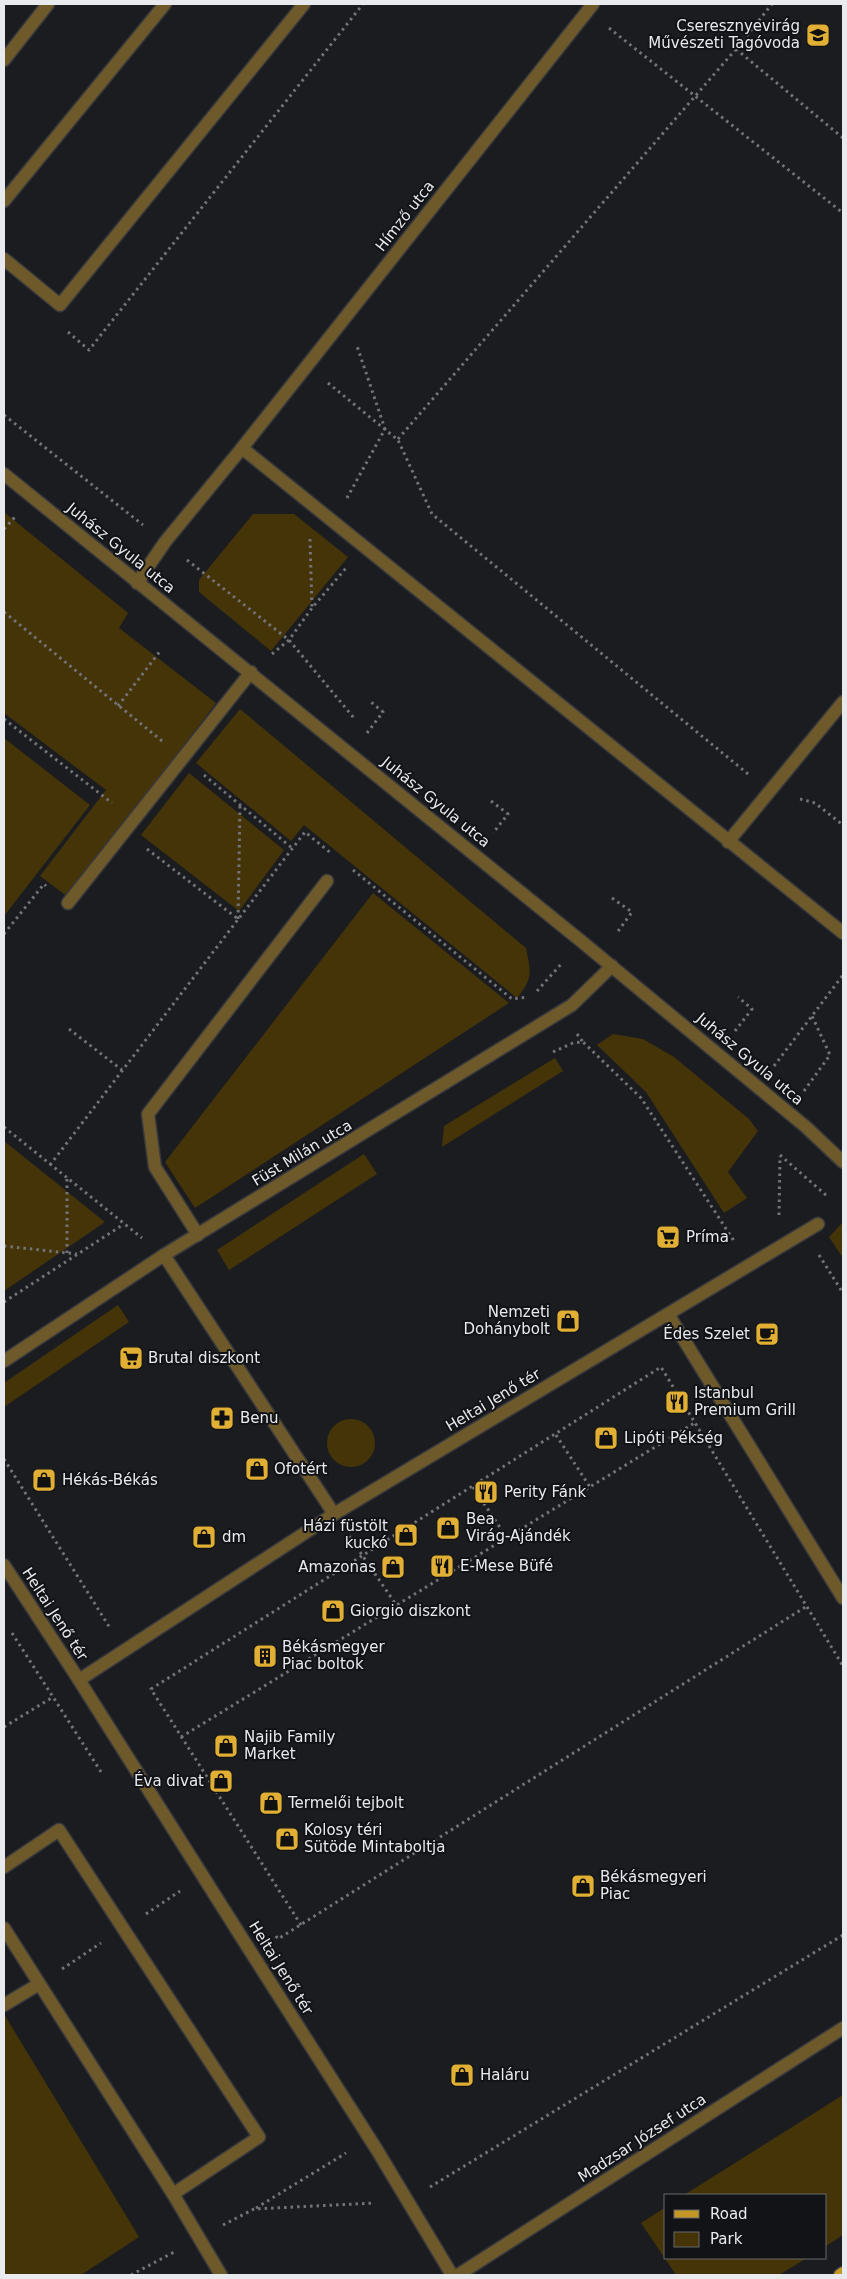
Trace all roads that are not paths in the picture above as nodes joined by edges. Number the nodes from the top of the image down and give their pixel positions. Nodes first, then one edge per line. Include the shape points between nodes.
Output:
1 (48, 4) edge
2 (165, 4) edge
3 (304, 4) edge
4 (590, 7) edge
5 (4, 60) edge
6 (4, 201) edge
7 (4, 259) edge
8 (242, 448) junction
9 (4, 474) edge
10 (136, 583) junction
11 (251, 672) junction
12 (843, 702) edge
13 (728, 842) junction
14 (327, 881) dead end
15 (68, 903) road end
16 (843, 933) edge
17 (612, 966) junction
18 (843, 1162) edge
19 (818, 1224) dead end
20 (198, 1235) junction
21 (164, 1255) junction
22 (668, 1314) junction
23 (4, 1361) edge
24 (334, 1514) junction
25 (4, 1565) edge
26 (843, 1598) edge
27 (78, 1680) junction
28 (4, 1867) edge
29 (4, 1928) edge
30 (39, 1984) junction
31 (4, 2005) edge
32 (843, 2028) edge
33 (173, 2194) junction
34 (843, 2273) edge
35 (221, 2275) edge
36 (452, 2275) edge
37 (458, 2275) edge
38 (840, 2275) edge

1 - 5 street
2 - 6 street
3 - 7 street via 60,305
4 - 8 street, Hímző utca
8 - 10 street, Hímző utca via 165,542
8 - 13 street
9 - 10 street, Juhász Gyula utca
10 - 11 street, Juhász Gyula utca
11 - 15 street
11 - 17 street, Juhász Gyula utca
12 - 13 street
13 - 16 street
14 - 20 street via 148,1114 155,1167
17 - 18 street, Juhász Gyula utca via 806,1127
17 - 20 street, Füst Milán utca via 572,1005
19 - 22 street, Heltai Jenő tér
20 - 21 street, Füst Milán utca
21 - 23 street, Füst Milán utca
21 - 24 street
22 - 24 street, Heltai Jenő tér
22 - 26 street
24 - 27 street, Heltai Jenő tér
25 - 27 street, Heltai Jenő tér
27 - 36 street, Heltai Jenő tér
28 - 33 street via 59,1830 259,2137
29 - 30 street
30 - 31 street
30 - 33 street
32 - 37 street, Madzsar József utca
33 - 35 street
34 - 38 main road

